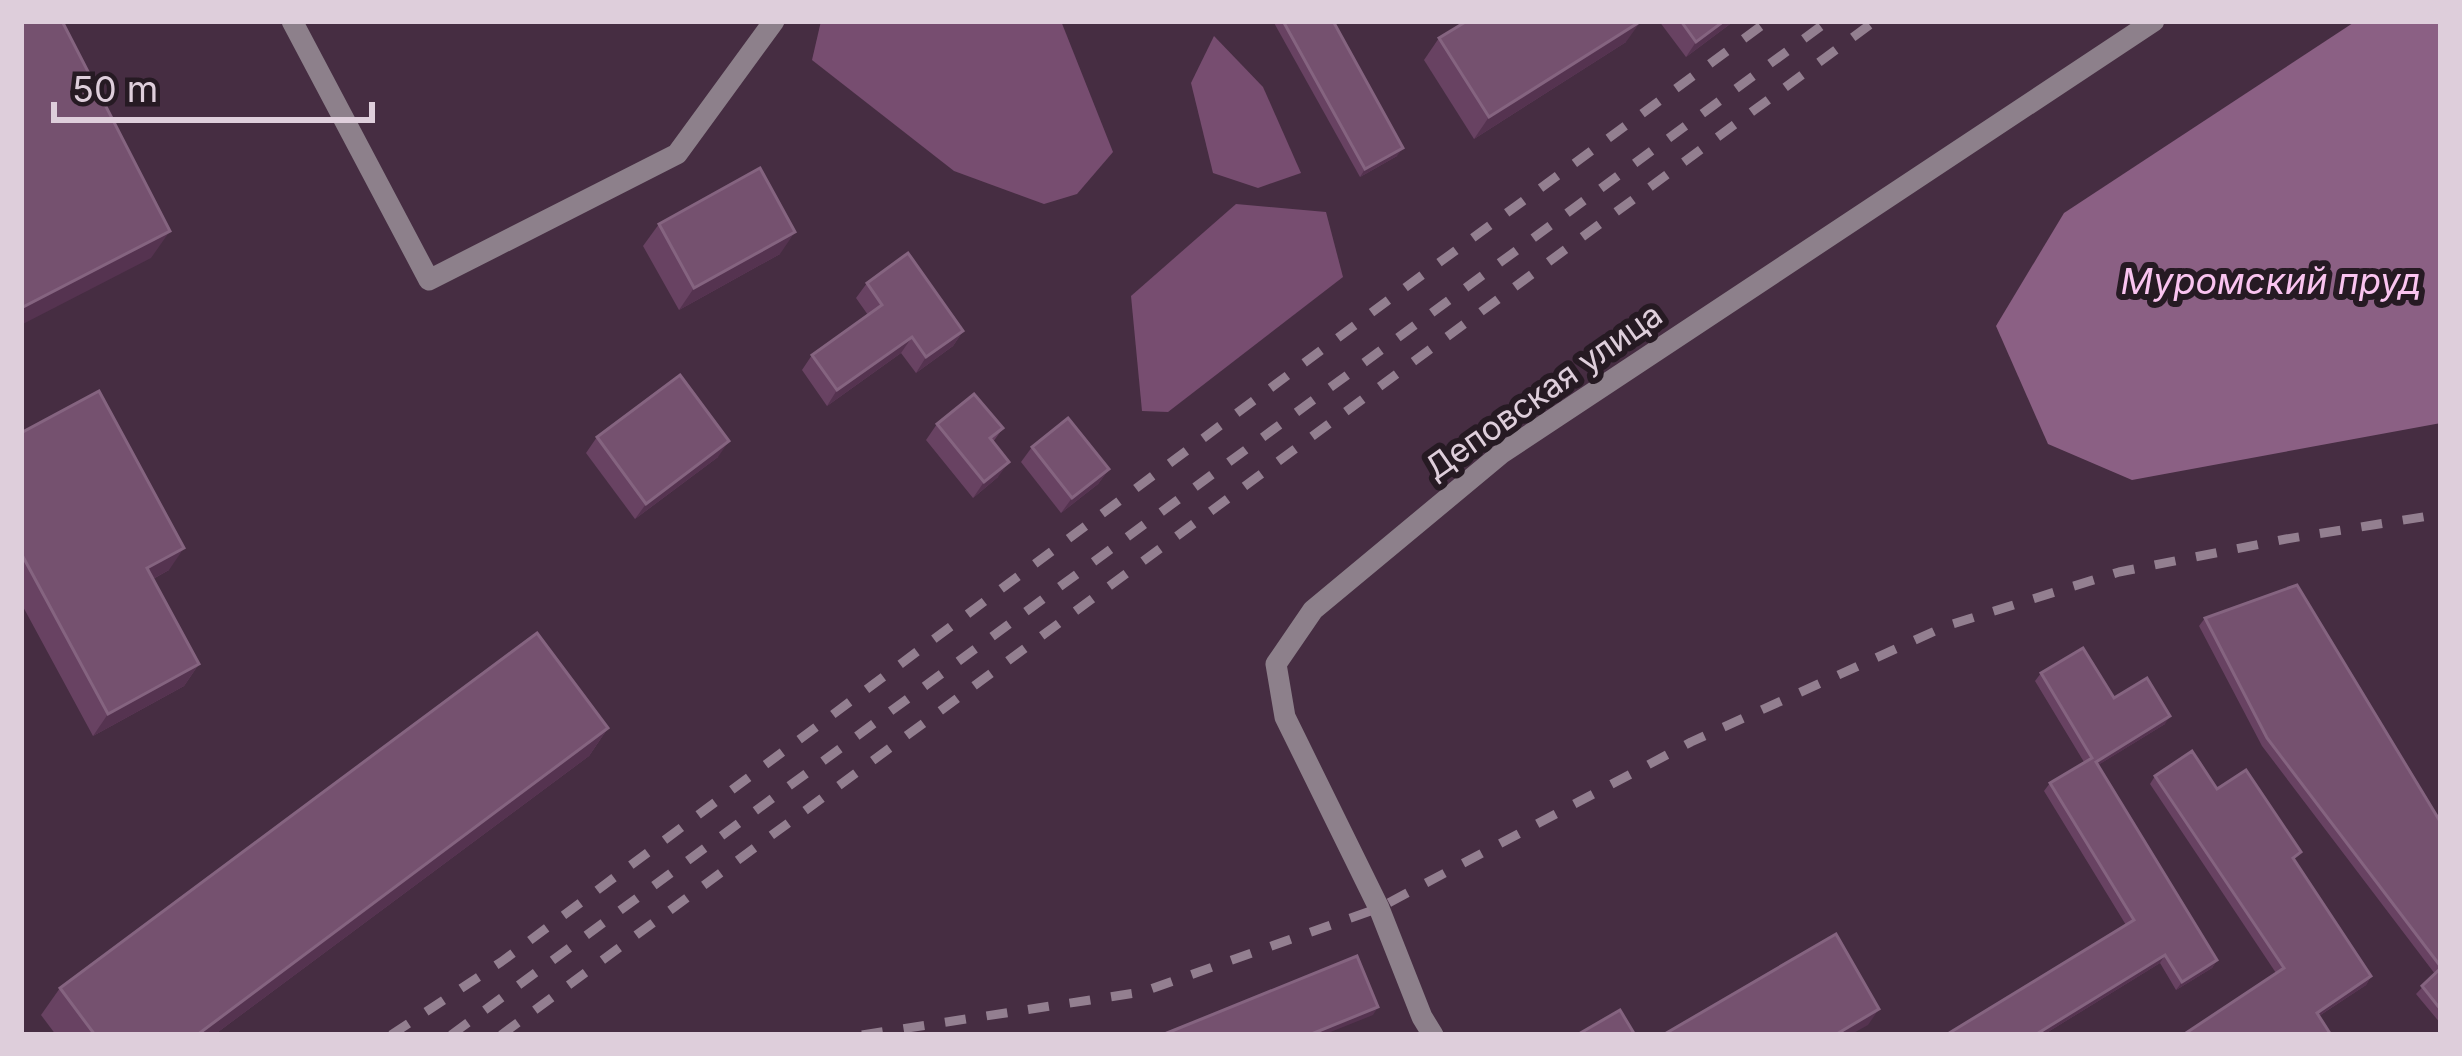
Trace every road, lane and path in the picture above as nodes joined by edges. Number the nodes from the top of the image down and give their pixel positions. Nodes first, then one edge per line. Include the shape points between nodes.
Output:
1 (292, 21) edge
2 (775, 21) edge
3 (2154, 21) edge
4 (1433, 1035) edge

1 - 2 street via 429,280 677,154
3 - 4 street, Деповская улица via 1502,453 1312,610 1276,664 1286,717

